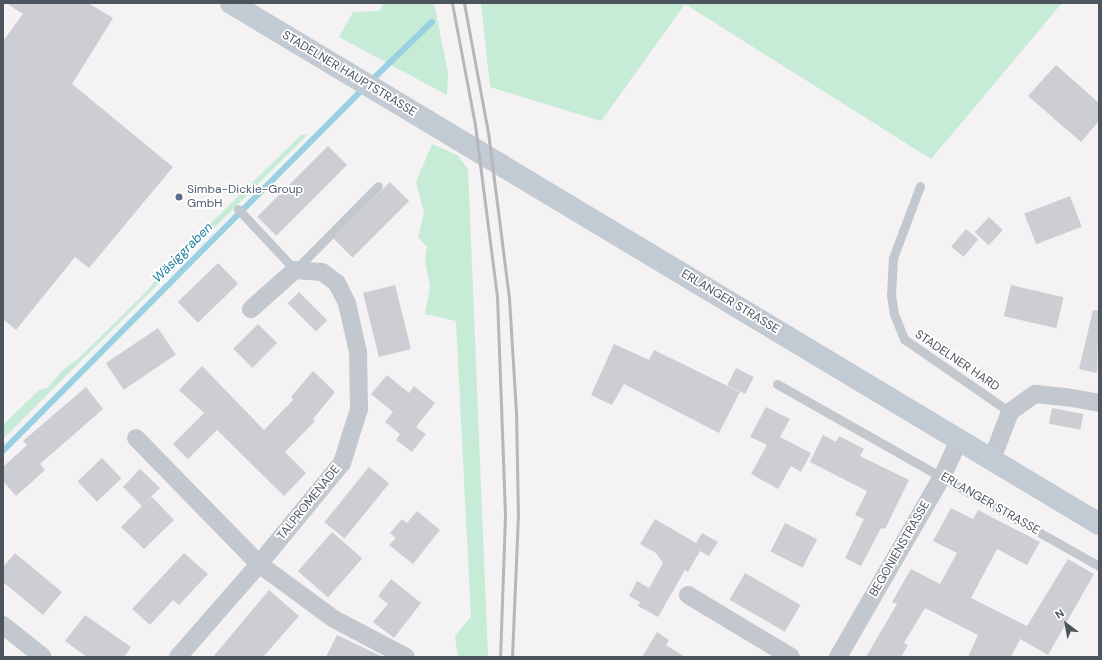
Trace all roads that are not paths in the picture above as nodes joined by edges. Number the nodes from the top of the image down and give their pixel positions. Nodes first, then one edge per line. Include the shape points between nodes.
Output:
1 (231, 3) edge
2 (467, 145) joint
3 (378, 186) dead end
4 (920, 186) dead end
5 (238, 209) dead end
6 (295, 270) junction
7 (250, 309) dead end
8 (777, 384) dead end
9 (1099, 403) edge
10 (1010, 412) junction
11 (136, 438) dead end
12 (959, 440) junction
13 (992, 459) junction
14 (942, 477) junction
15 (1099, 524) edge
16 (259, 564) junction
17 (1099, 566) edge
18 (688, 595) dead end
19 (3, 625) edge
20 (43, 657) edge
21 (178, 657) edge
22 (406, 657) edge
23 (790, 657) edge
24 (838, 657) edge

1 - 2 main road, STADELNER HAUPTSTRASSE
2 - 12 main road, ERLANGER STRASSE
3 - 6 lane
4 - 10 lane, STADELNER HARD via 893,258 891,295 894,314 904,339
5 - 6 lane
6 - 7 street
6 - 16 street, TALPROMENADE via 322,272 337,283 347,303 358,352 359,409 342,463
8 - 14 lane, ERLANGER STRASSE
9 - 10 street via 1066,396 1035,394
10 - 13 street
11 - 16 street
12 - 13 main road, ERLANGER STRASSE
12 - 14 street, BEGONIENSTRASSE
13 - 15 main road, ERLANGER STRASSE
14 - 17 lane, ERLANGER STRASSE
14 - 24 street, BEGONIENSTRASSE
16 - 21 street, TALPROMENADE
16 - 22 street via 334,619
18 - 23 street
19 - 20 street

